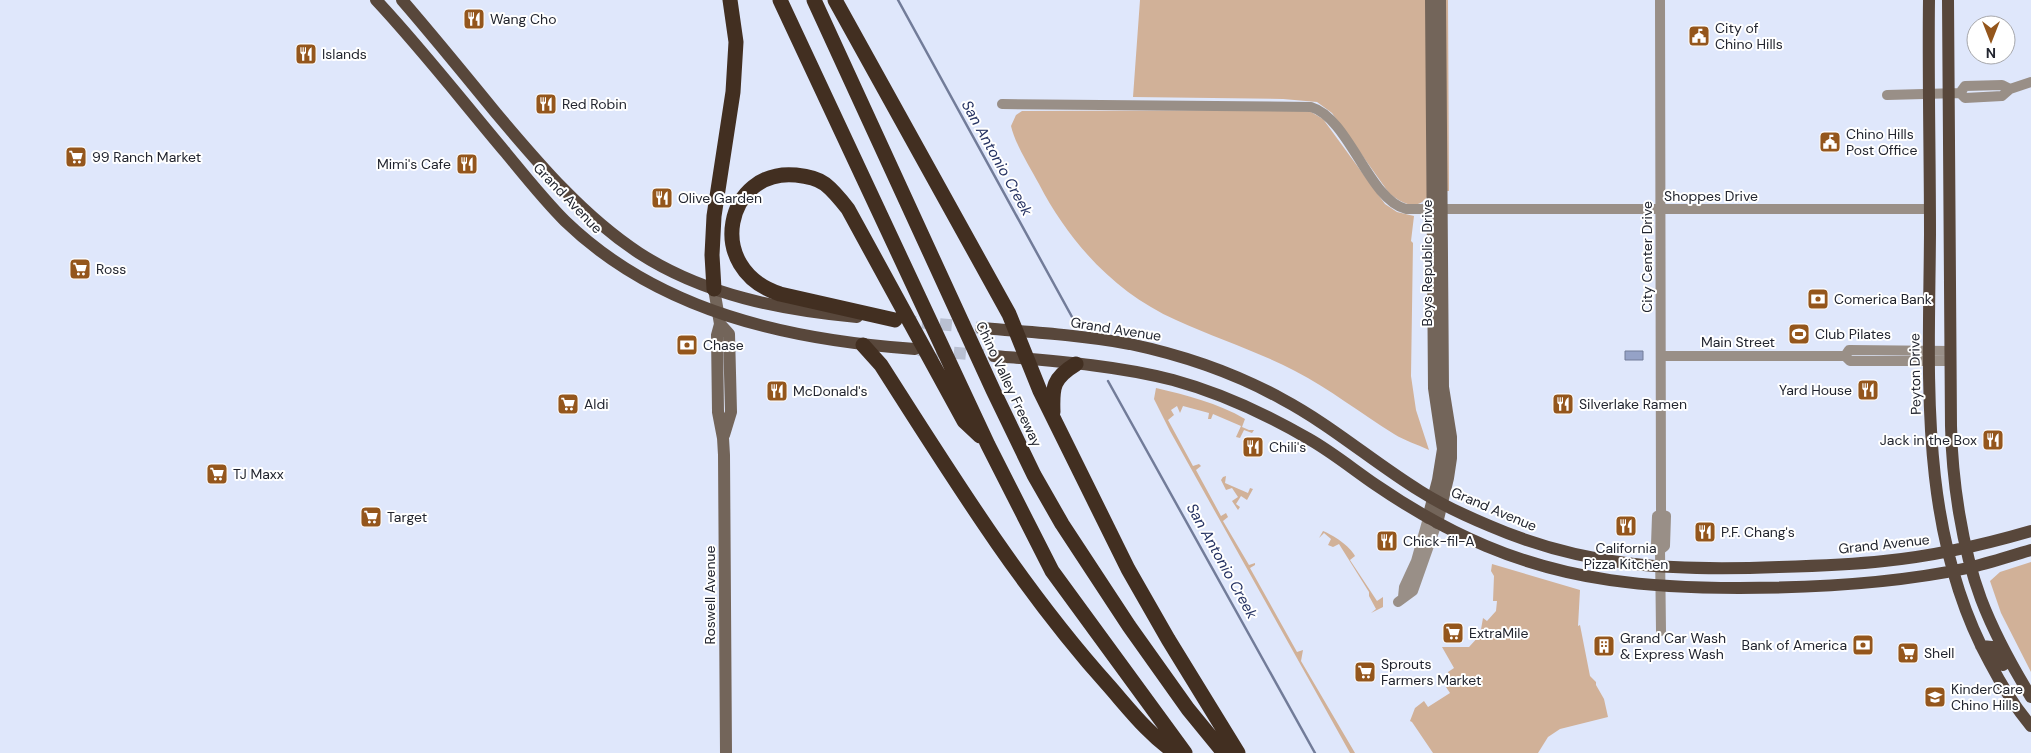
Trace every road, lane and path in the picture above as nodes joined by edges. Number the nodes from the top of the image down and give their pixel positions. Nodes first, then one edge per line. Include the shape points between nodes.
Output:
1 (376, 0) edge
2 (402, 0) edge
3 (730, 0) edge
4 (780, 0) edge
5 (814, 0) edge
6 (835, 0) edge
7 (1431, 0) edge
8 (1440, 0) edge
9 (1660, 0) edge
10 (1929, 0) edge
11 (1948, 0) edge
12 (2031, 82) edge
13 (1930, 93) junction
14 (1954, 93) junction
15 (1887, 95) dead end
16 (1002, 104) dead end
17 (1930, 209) junction
18 (1437, 210) junction
19 (1661, 210) junction
20 (714, 289) junction
21 (719, 319) junction
22 (897, 321) joint
23 (981, 328) tunnel mouth
24 (1016, 331) junction
25 (863, 345) junction
26 (915, 349) tunnel mouth
27 (994, 356) tunnel mouth
28 (1662, 356) junction
29 (1929, 356) junction
30 (1951, 356) junction
31 (1027, 359) junction
32 (1076, 364) junction
33 (956, 394) junction
34 (1053, 416) junction
35 (1438, 501) junction
36 (1433, 520) junction
37 (2031, 531) edge
38 (1967, 547) junction
39 (2031, 550) edge
40 (1947, 552) junction
41 (1971, 567) junction
42 (1660, 568) junction
43 (1952, 571) junction
44 (1660, 587) junction
45 (1401, 599) dead end
46 (1661, 632) dead end
47 (1981, 646) junction
48 (2022, 682) junction
49 (2031, 697) edge
50 (2031, 726) edge
51 (726, 753) edge
52 (1176, 753) edge
53 (1184, 753) edge
54 (1224, 753) edge
55 (1238, 753) edge

1 - 21 main road, Grand Avenue via 533,186 578,232 627,270
2 - 20 main road, Grand Avenue via 539,164 588,212 640,254
3 - 20 highway via 736,42 734,92 714,210
4 - 33 highway via 917,293
5 - 54 highway, Chino Valley Freeway via 1034,475 1129,626
6 - 24 highway
7 - 18 main road, Boys Republic Drive
8 - 18 main road, Boys Republic Drive
9 - 19 street, City Center Drive
10 - 13 main road, Peyton Drive
11 - 14 main road
12 - 14 street via 2010,89 2002,96 1965,98
13 - 14 street
13 - 15 street
13 - 17 main road, Peyton Drive
14 - 30 main road
16 - 18 street, Shoppes Drive via 1311,107 1327,116 1390,201 1406,209
17 - 19 street, Shoppes Drive
17 - 29 main road, Peyton Drive
18 - 19 street, Shoppes Drive
18 - 35 main road, Boys Republic Drive via 1434,392 1443,449
19 - 28 street, City Center Drive
20 - 21 main road, Roswell Avenue
20 - 22 main road, Grand Avenue via 779,307
21 - 25 main road, Grand Avenue
21 - 51 main road, Roswell Avenue via 729,334 731,412 723,438
22 - 33 highway via 780,294 753,280 736,258 731,236 733,217 741,201 755,186 775,176 791,174 823,182 835,192
23 - 24 main road, Grand Avenue
24 - 31 highway
24 - 35 main road, Grand Avenue via 1113,341 1150,349 1194,362 1268,391 1312,416
25 - 26 main road, Grand Avenue
25 - 52 highway via 881,365 977,515 1051,617 1160,743
27 - 31 main road
28 - 29 street, Main Street via 1845,356 1849,350
28 - 42 street, City Center Drive via 1661,514 1657,516 1656,545 1660,550
29 - 30 street, Main Street
29 - 40 main road, Peyton Drive via 1934,477
30 - 38 main road via 1953,462
31 - 32 main road
31 - 34 highway
32 - 34 highway via 1061,374 1055,383
32 - 36 main road via 1173,380 1271,418 1324,448 1387,493
33 - 53 highway via 988,445 1052,572
34 - 55 highway via 1128,569
35 - 36 main road, Boys Republic Drive
35 - 42 main road, Grand Avenue via 1501,531 1548,548 1608,562
36 - 44 main road via 1488,547 1532,563 1601,579
36 - 45 street
37 - 38 main road, Grand Avenue
38 - 40 main road, Grand Avenue
38 - 41 main road
39 - 41 main road
40 - 42 main road, Grand Avenue via 1853,564
40 - 43 main road, Peyton Drive
41 - 43 main road
41 - 48 main road via 1994,629
42 - 44 street, City Center Drive
43 - 44 main road via 1824,587
43 - 47 main road, Peyton Drive
44 - 46 street, City Center Drive
47 - 48 main road via 1992,647 2012,679
47 - 50 main road, Peyton Drive via 2003,688
48 - 49 main road

